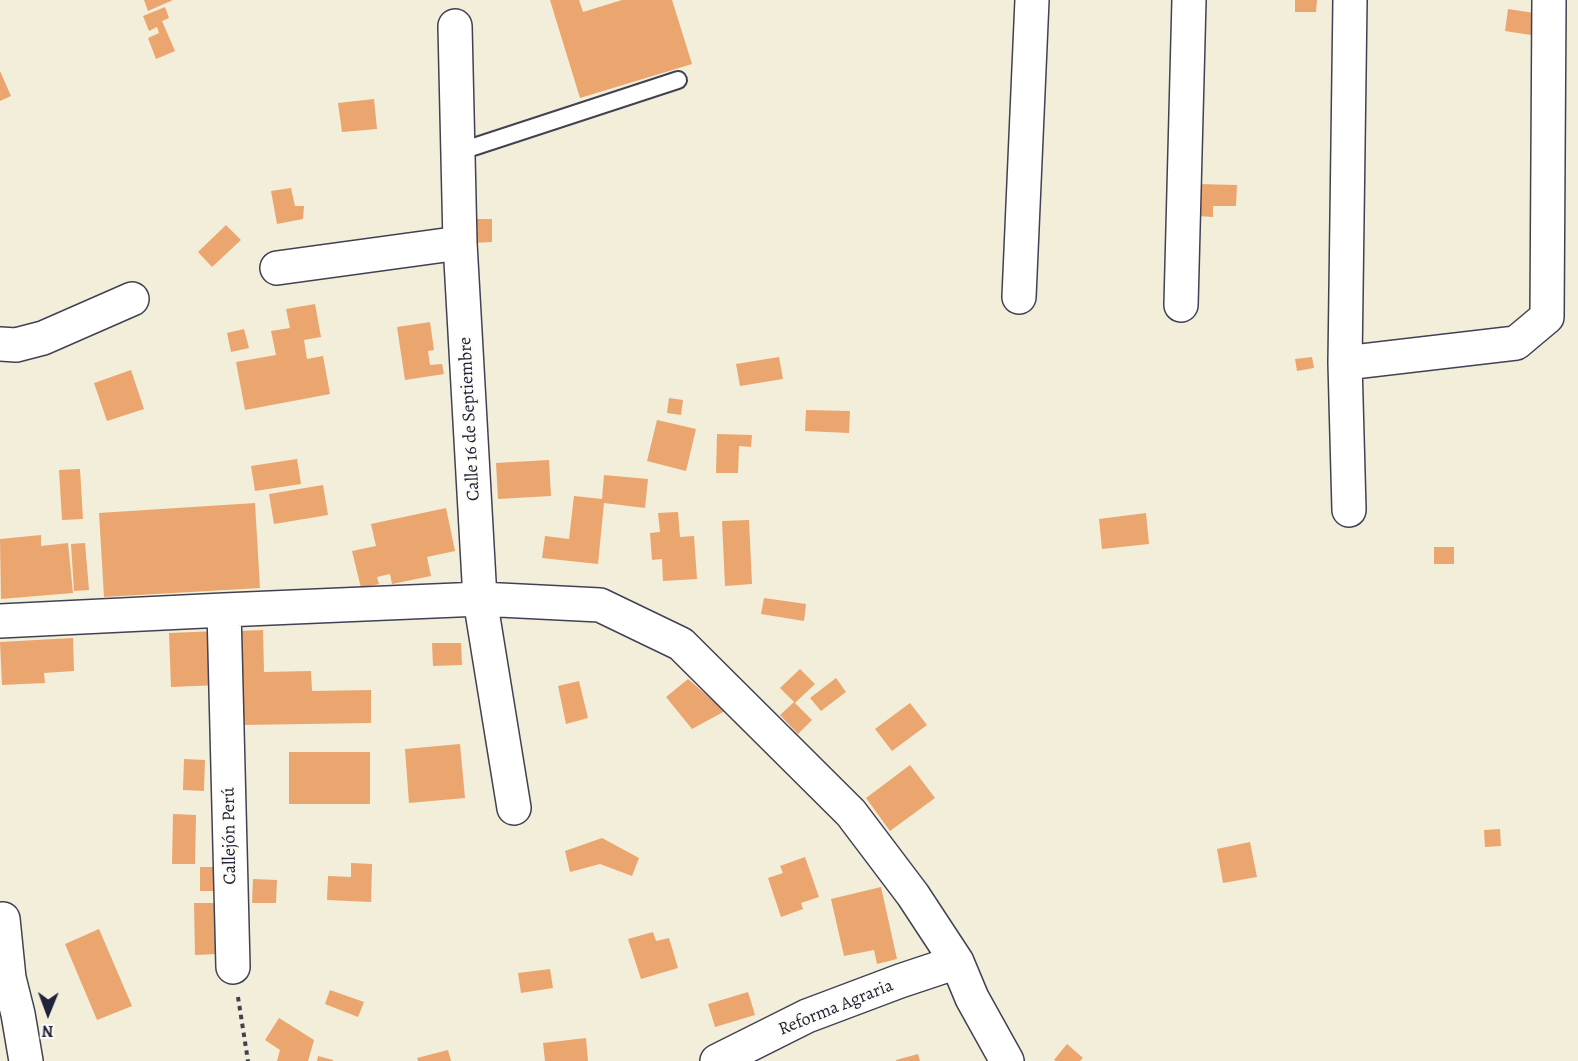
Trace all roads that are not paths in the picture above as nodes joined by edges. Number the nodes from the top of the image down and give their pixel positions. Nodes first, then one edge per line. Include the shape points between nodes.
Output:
1 (1032, 0) edge
2 (1189, 0) edge
3 (1350, 0) edge
4 (1549, 0) edge
5 (455, 26) dead end
6 (678, 80) dead end
7 (458, 152) junction
8 (460, 243) junction
9 (277, 268) dead end
10 (1019, 297) dead end
11 (132, 299) dead end
12 (1181, 305) dead end
13 (0, 345) edge
14 (1345, 363) junction
15 (1349, 510) dead end
16 (480, 599) junction
17 (224, 610) junction
18 (0, 621) edge
19 (514, 808) dead end
20 (3, 919) dead end
21 (957, 962) junction
22 (233, 967) road end
23 (26, 1061) edge
24 (717, 1061) edge
25 (1007, 1061) edge

1 - 10 street
2 - 12 street
3 - 14 street
4 - 14 street via 1547,317 1516,344
5 - 7 street, Calle 16 de Septiembre
6 - 7 lane
7 - 8 street, Calle 16 de Septiembre
8 - 9 street
8 - 16 street, Calle 16 de Septiembre
11 - 13 street via 43,338
14 - 15 street
16 - 17 street
16 - 19 street, Calle 16 de Septiembre
16 - 21 street via 600,605 681,644 850,813 913,895
17 - 18 street
17 - 22 street, Callejón Perú
20 - 23 street via 9,978
21 - 24 street, Reforma Agraria via 807,1016
21 - 25 street

